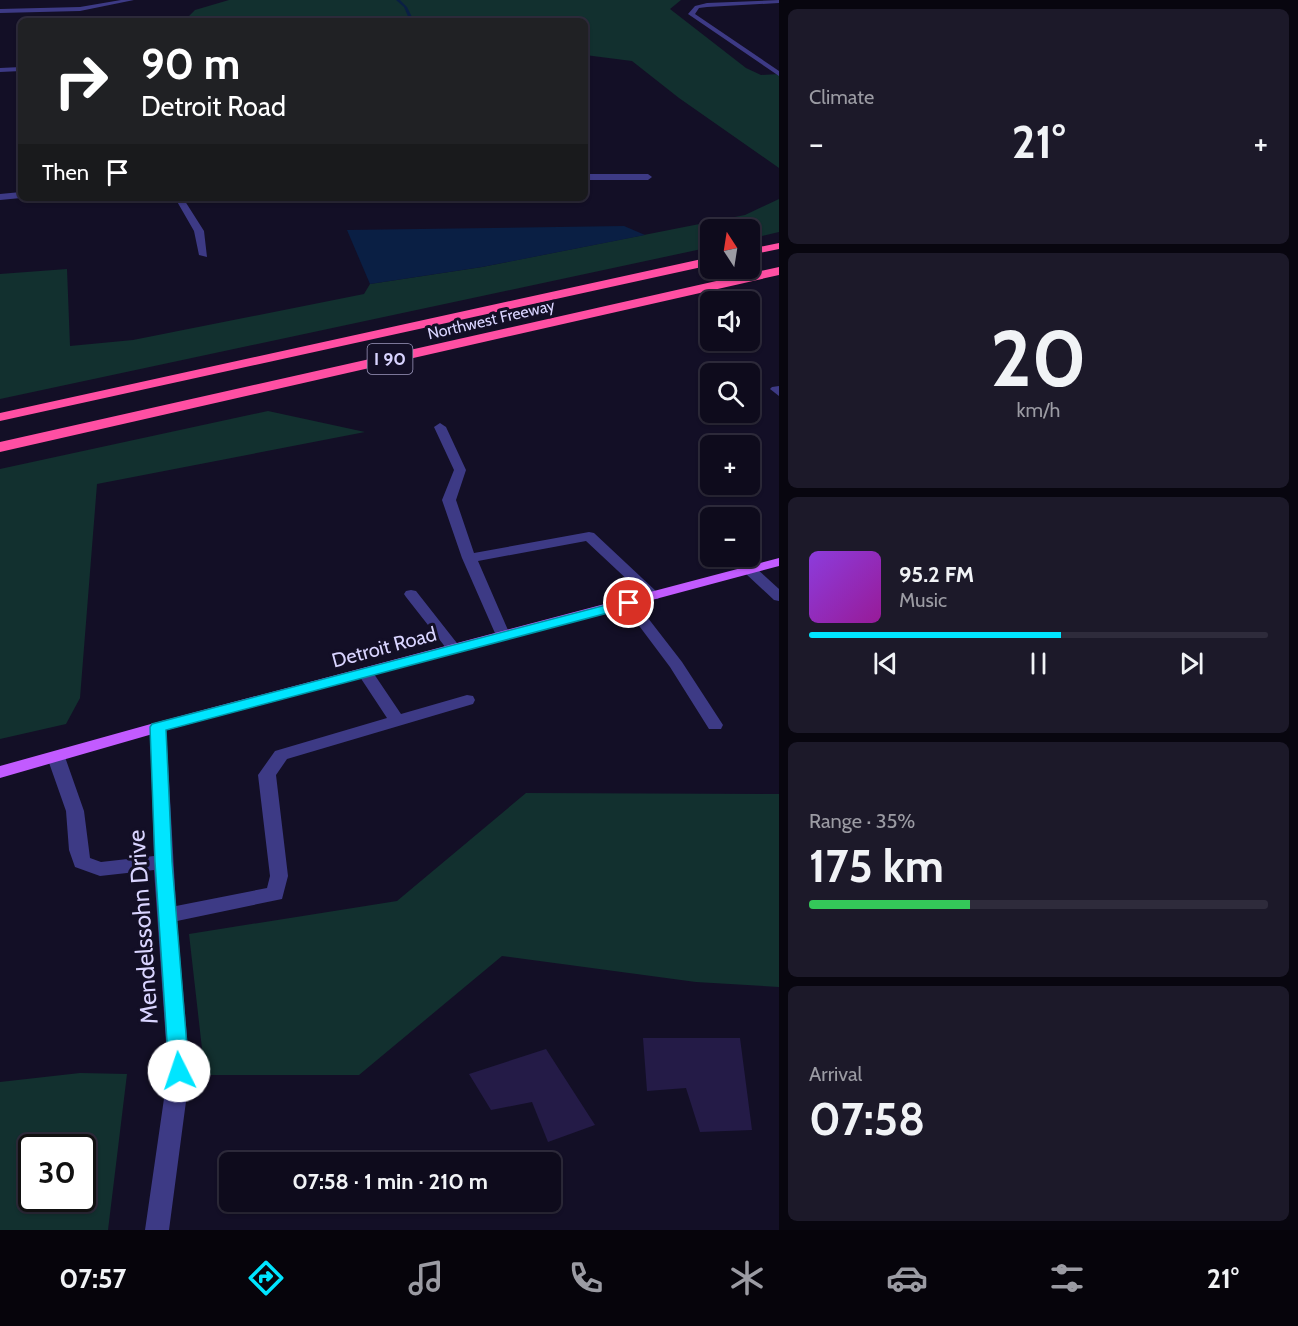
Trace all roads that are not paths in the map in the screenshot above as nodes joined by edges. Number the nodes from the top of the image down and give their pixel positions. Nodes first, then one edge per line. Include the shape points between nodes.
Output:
1 (131, 0) edge
2 (779, 1) edge
3 (0, 11) edge
4 (779, 65) edge
5 (767, 66) junction
6 (18, 69) edge
7 (0, 70) edge
8 (779, 74) edge
9 (588, 177) edge
10 (648, 177) dead end
11 (18, 195) edge
12 (0, 196) edge
13 (181, 201) edge
14 (779, 246) edge
15 (760, 250) edge
16 (204, 255) dead end
17 (700, 263) edge
18 (779, 271) edge
19 (0, 417) edge
20 (440, 427) dead end
21 (0, 447) edge
22 (469, 558) junction
23 (779, 562) edge
24 (750, 570) junction
25 (411, 594) dead end
26 (653, 596) junction
27 (779, 597) edge
28 (629, 603) junction
29 (503, 637) junction
30 (455, 650) junction
31 (366, 674) junction
32 (467, 700) dead end
33 (397, 721) junction
34 (715, 725) dead end
35 (158, 727) junction
36 (56, 757) junction
37 (0, 772) edge
38 (163, 862) junction
39 (168, 915) junction
40 (157, 1230) edge

1 - 3 street via 80,9
2 - 5 street via 708,5 692,14
4 - 5 street
5 - 8 street
6 - 7 street
9 - 10 street
11 - 12 street
13 - 16 street via 199,231
14 - 15 highway
17 - 19 highway, Northwest Freeway / I 90
18 - 21 highway, Northwest Freeway / I 90
20 - 22 street via 460,470 449,500
22 - 26 street via 589,537
22 - 29 street
23 - 24 main road, Detroit Road
24 - 26 main road, Detroit Road
24 - 27 street
25 - 30 street
26 - 28 main road, Detroit Road
28 - 29 main road, Detroit Road
28 - 34 street
29 - 30 main road, Detroit Road
30 - 31 main road, Detroit Road
31 - 33 street
31 - 35 main road, Detroit Road
32 - 33 street
33 - 39 street via 281,755 267,774 279,876 274,894
35 - 36 main road, Detroit Road
35 - 38 street, Mendelssohn Drive
36 - 37 main road, Detroit Road
36 - 38 street via 75,811 82,862 100,869
38 - 39 street, Mendelssohn Drive
39 - 40 street, Mendelssohn Drive via 179,1071

